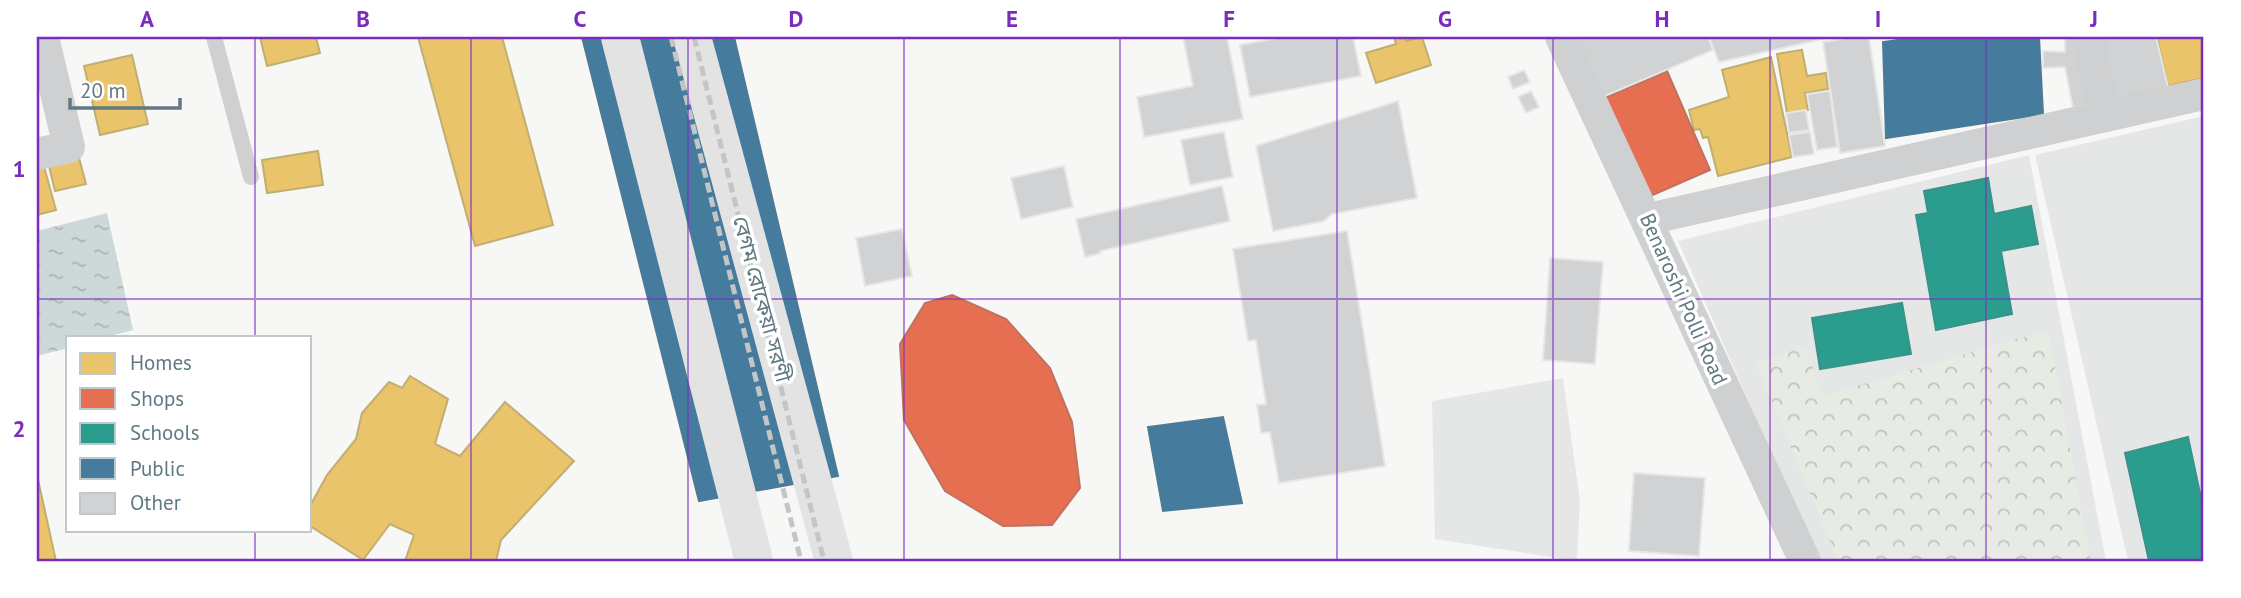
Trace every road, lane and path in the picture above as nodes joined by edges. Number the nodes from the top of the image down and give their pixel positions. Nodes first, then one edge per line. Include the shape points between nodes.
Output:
1 (43, 37) edge
2 (214, 37) edge
3 (620, 37) edge
4 (692, 37) edge
5 (1561, 37) edge
6 (2088, 37) edge
7 (2204, 94) edge
8 (2105, 116) junction
9 (37, 154) edge
10 (251, 177) dead end
11 (1648, 219) junction
12 (754, 561) edge
13 (834, 561) edge
14 (1805, 561) edge

1 - 9 street via 69,147
2 - 10 lane
3 - 12 main road
4 - 13 main road, বেগম রোকেয়া সরণী
5 - 11 street, Benaroshi Polli Road
6 - 8 street
7 - 8 street
8 - 11 street
11 - 14 street, Benaroshi Polli Road

